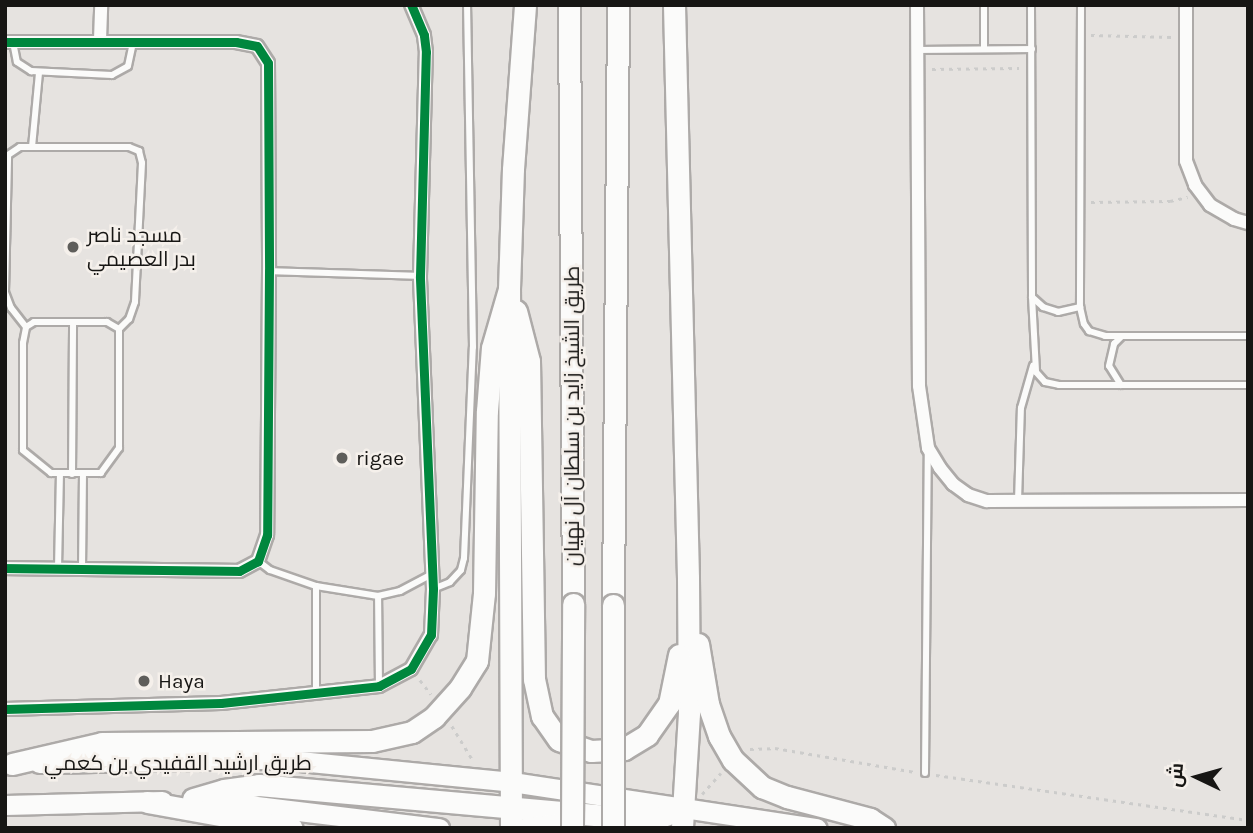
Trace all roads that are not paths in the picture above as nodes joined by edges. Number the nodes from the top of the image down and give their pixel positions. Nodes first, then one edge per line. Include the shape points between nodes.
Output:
1 (101, 5) edge
2 (411, 5) edge
3 (467, 5) edge
4 (525, 5) edge
5 (569, 5) edge
6 (618, 5) edge
7 (674, 5) edge
8 (917, 5) edge
9 (984, 5) edge
10 (1031, 5) edge
11 (1081, 5) edge
12 (1186, 5) edge
13 (100, 40) junction
14 (133, 41) junction
15 (9, 42) edge
16 (984, 49) junction
17 (1032, 49) junction
18 (918, 50) junction
19 (38, 73) junction
20 (32, 147) junction
21 (1248, 223) edge
22 (269, 271) junction
23 (420, 276) junction
24 (509, 289) junction
25 (1032, 297) junction
26 (1080, 307) junction
27 (73, 322) junction
28 (26, 327) junction
29 (119, 329) junction
30 (1122, 336) junction
31 (1248, 336) edge
32 (1033, 366) junction
33 (1121, 385) junction
34 (1248, 385) edge
35 (928, 447) junction
36 (60, 474) junction
37 (72, 474) junction
38 (83, 475) junction
39 (1248, 500) edge
40 (1018, 502) junction
41 (258, 561) junction
42 (5, 568) edge
43 (58, 568) junction
44 (82, 569) junction
45 (432, 574) junction
46 (688, 578) junction
47 (316, 586) junction
48 (433, 589) junction
49 (379, 596) junction
50 (687, 614) junction
51 (379, 686) junction
52 (316, 693) junction
53 (5, 709) edge
54 (8, 765) edge
55 (925, 773) road end
56 (512, 782) junction
57 (193, 799) junction
58 (146, 802) junction
59 (5, 805) edge
60 (511, 818) edge
61 (682, 818) edge
62 (292, 828) edge
63 (439, 828) edge
64 (525, 828) edge
65 (572, 828) edge
66 (595, 828) edge
67 (613, 828) edge
68 (817, 828) edge
69 (884, 828) edge

1 - 13 street
2 - 23 street via 426,52
3 - 48 lane via 473,347 464,558 450,582
4 - 24 highway
5 - 65 highway, طريق الشيخ زايد بن سلطان آل نهيان, bridge
6 - 67 highway, طريق الشيخ زايد بن سلطان آل نهيان, bridge
7 - 46 highway
8 - 18 street
9 - 16 lane
10 - 17 lane
11 - 26 lane
12 - 21 street via 1186,161 1201,195 1221,212
13 - 14 street
13 - 15 street
14 - 19 lane via 128,66 112,75
14 - 22 street via 236,42 257,46 268,63
15 - 19 lane via 16,62
16 - 17 lane
16 - 18 lane
17 - 25 lane
18 - 35 street via 919,386
19 - 20 lane
20 - 28 lane via 11,151 6,165 5,292
20 - 29 lane via 129,147 141,155 135,302 129,319
22 - 23 lane
22 - 41 street via 267,535
23 - 45 street
24 - 50 highway via 529,360 534,679 541,716 559,740 591,751 624,749 647,735 668,704
24 - 54 highway via 492,348 484,593 477,661 434,717 412,732 372,741 102,743
24 - 56 highway
25 - 26 lane via 1058,312
25 - 32 lane
26 - 30 lane via 1089,331
27 - 28 lane via 34,322
27 - 29 lane via 107,321
27 - 37 lane
28 - 36 lane via 23,450 46,471
29 - 38 lane via 119,449 107,469
30 - 31 lane
30 - 33 lane via 1114,344 1109,366
32 - 33 lane via 1040,378 1052,384
32 - 40 lane via 1021,408
33 - 34 lane
35 - 40 street via 953,484 968,495
35 - 55 lane
36 - 37 lane
36 - 43 lane
37 - 38 lane
38 - 44 lane
39 - 40 street
41 - 44 street via 239,571
41 - 47 lane via 270,570
42 - 43 street
43 - 44 street
45 - 48 street
45 - 49 lane
46 - 50 highway
46 - 69 highway via 708,704 733,760 762,787
47 - 49 lane
47 - 52 lane
48 - 51 street via 431,635 411,669
49 - 51 lane
50 - 61 highway via 689,713
51 - 52 street
52 - 53 street via 221,703
54 - 56 main road, طريق ارشيد القفيدي بن كعمي via 279,759
56 - 60 highway
56 - 61 main road, طريق ارشيد القفيدي بن كعمي
57 - 58 main road, طريق ارشيد القفيدي بن كعمي
57 - 60 highway via 259,785
57 - 63 main road, طريق ارشيد القفيدي بن كعمي
58 - 59 main road, طريق ارشيد القفيدي بن كعمي
58 - 62 highway
60 - 61 highway
61 - 68 main road, طريق ارشيد القفيدي بن كعمي
64 - 66 highway via 552,823

